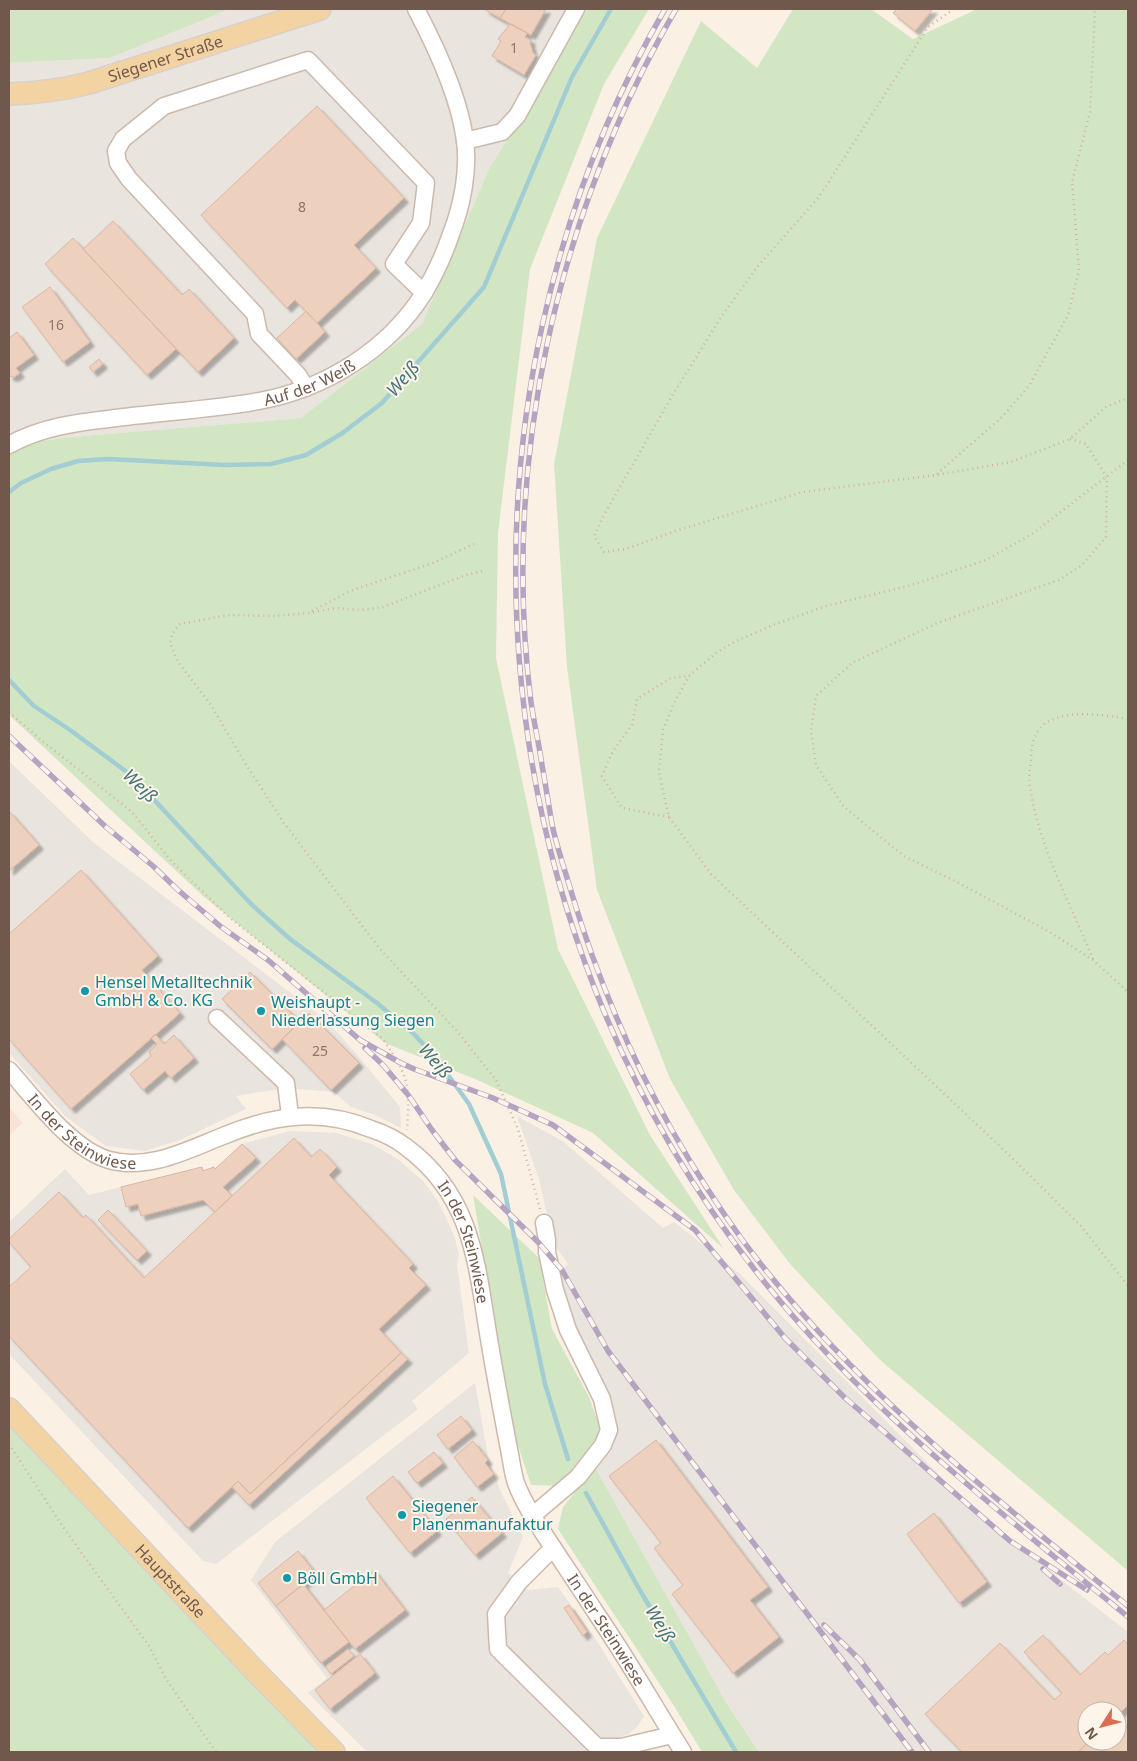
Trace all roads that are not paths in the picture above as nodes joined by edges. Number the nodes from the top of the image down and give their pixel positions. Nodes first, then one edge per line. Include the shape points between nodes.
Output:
1 (320, 9) edge
2 (416, 9) edge
3 (576, 9) edge
4 (9, 94) edge
5 (465, 141) junction
6 (424, 292) junction
7 (306, 388) junction
8 (9, 445) edge
9 (217, 1018) dead end
10 (9, 1070) edge
11 (290, 1116) junction
12 (544, 1223) road end
13 (9, 1409) edge
14 (532, 1516) junction
15 (553, 1548) junction
16 (672, 1735) junction
17 (334, 1752) edge
18 (683, 1752) edge

1 - 4 main road, Siegener Straße via 89,83
2 - 5 street, Auf der Weiß via 457,103
3 - 5 street via 517,116 502,132
5 - 6 street, Auf der Weiß via 466,170 459,214 442,258
6 - 7 street, Auf der Weiß via 386,339 348,368
6 - 7 street via 394,264 421,222 426,182 308,60 164,106 124,139 116,151 118,162 129,179 255,314 260,334
7 - 8 street, Auf der Weiß via 260,401 68,424 23,437
9 - 11 street via 286,1083
10 - 11 street, In der Steinwiese via 64,1132 86,1149 109,1160 135,1163 163,1160 249,1126
11 - 14 street, In der Steinwiese via 352,1121 384,1134 405,1146 448,1190 465,1223 476,1259 516,1483
12 - 14 street via 555,1290 568,1330 602,1399 609,1430 603,1445 578,1477
13 - 17 main road, Hauptstraße
14 - 15 street, In der Steinwiese
15 - 16 street, In der Steinwiese via 610,1632
15 - 16 street via 519,1582 496,1614 498,1649 597,1747 621,1747
16 - 18 street, In der Steinwiese

